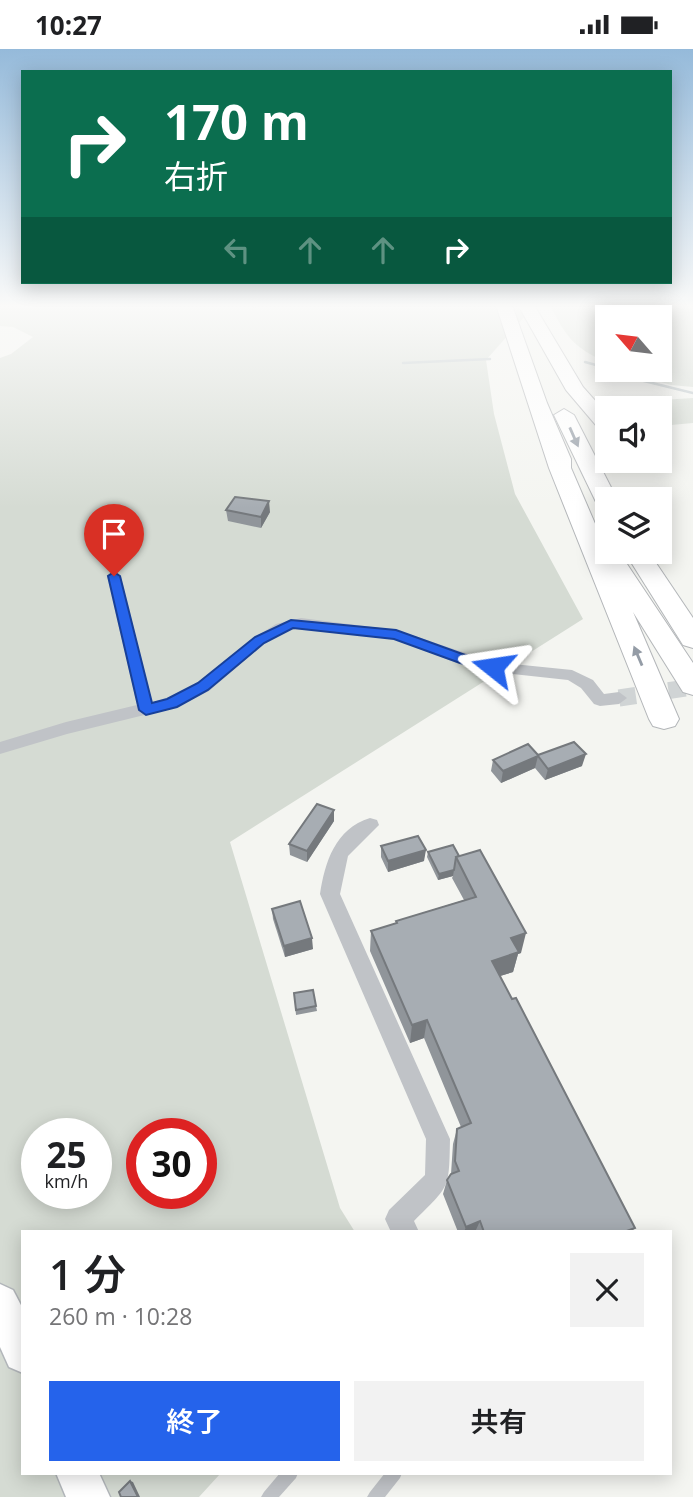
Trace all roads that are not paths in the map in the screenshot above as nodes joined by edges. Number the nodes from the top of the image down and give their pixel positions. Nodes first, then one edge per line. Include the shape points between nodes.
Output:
1 (528, 373) edge
2 (548, 373) edge
3 (565, 373) edge
4 (595, 412) edge
5 (553, 442) junction
6 (600, 487) edge
7 (595, 529) edge
8 (615, 564) edge
9 (644, 564) edge
10 (114, 576) dead end
11 (693, 639) edge
12 (693, 685) edge
13 (619, 698) tunnel mouth
14 (146, 710) junction
15 (664, 719) dead end
16 (0, 748) edge
17 (370, 825) dead end
18 (405, 1230) edge
19 (0, 1303) edge
20 (21, 1349) edge
21 (78, 1475) edge
22 (289, 1475) edge
23 (393, 1475) edge
24 (88, 1497) edge
25 (269, 1497) edge
26 (375, 1497) edge

1 - 5 highway
2 -> 6 highway
3 - 4 highway
5 - 7 highway
15 -> 5 highway
8 - 12 highway
9 - 11 highway
10 - 14 street
13 - 14 street via 600,700 572,675 493,667 396,635 301,623 282,627 260,640 203,687
14 - 16 street
17 - 18 street via 352,836 335,857 330,894 438,1139 437,1180 398,1219
19 - 20 main road
21 - 24 main road
22 - 25 lane
23 - 26 lane

